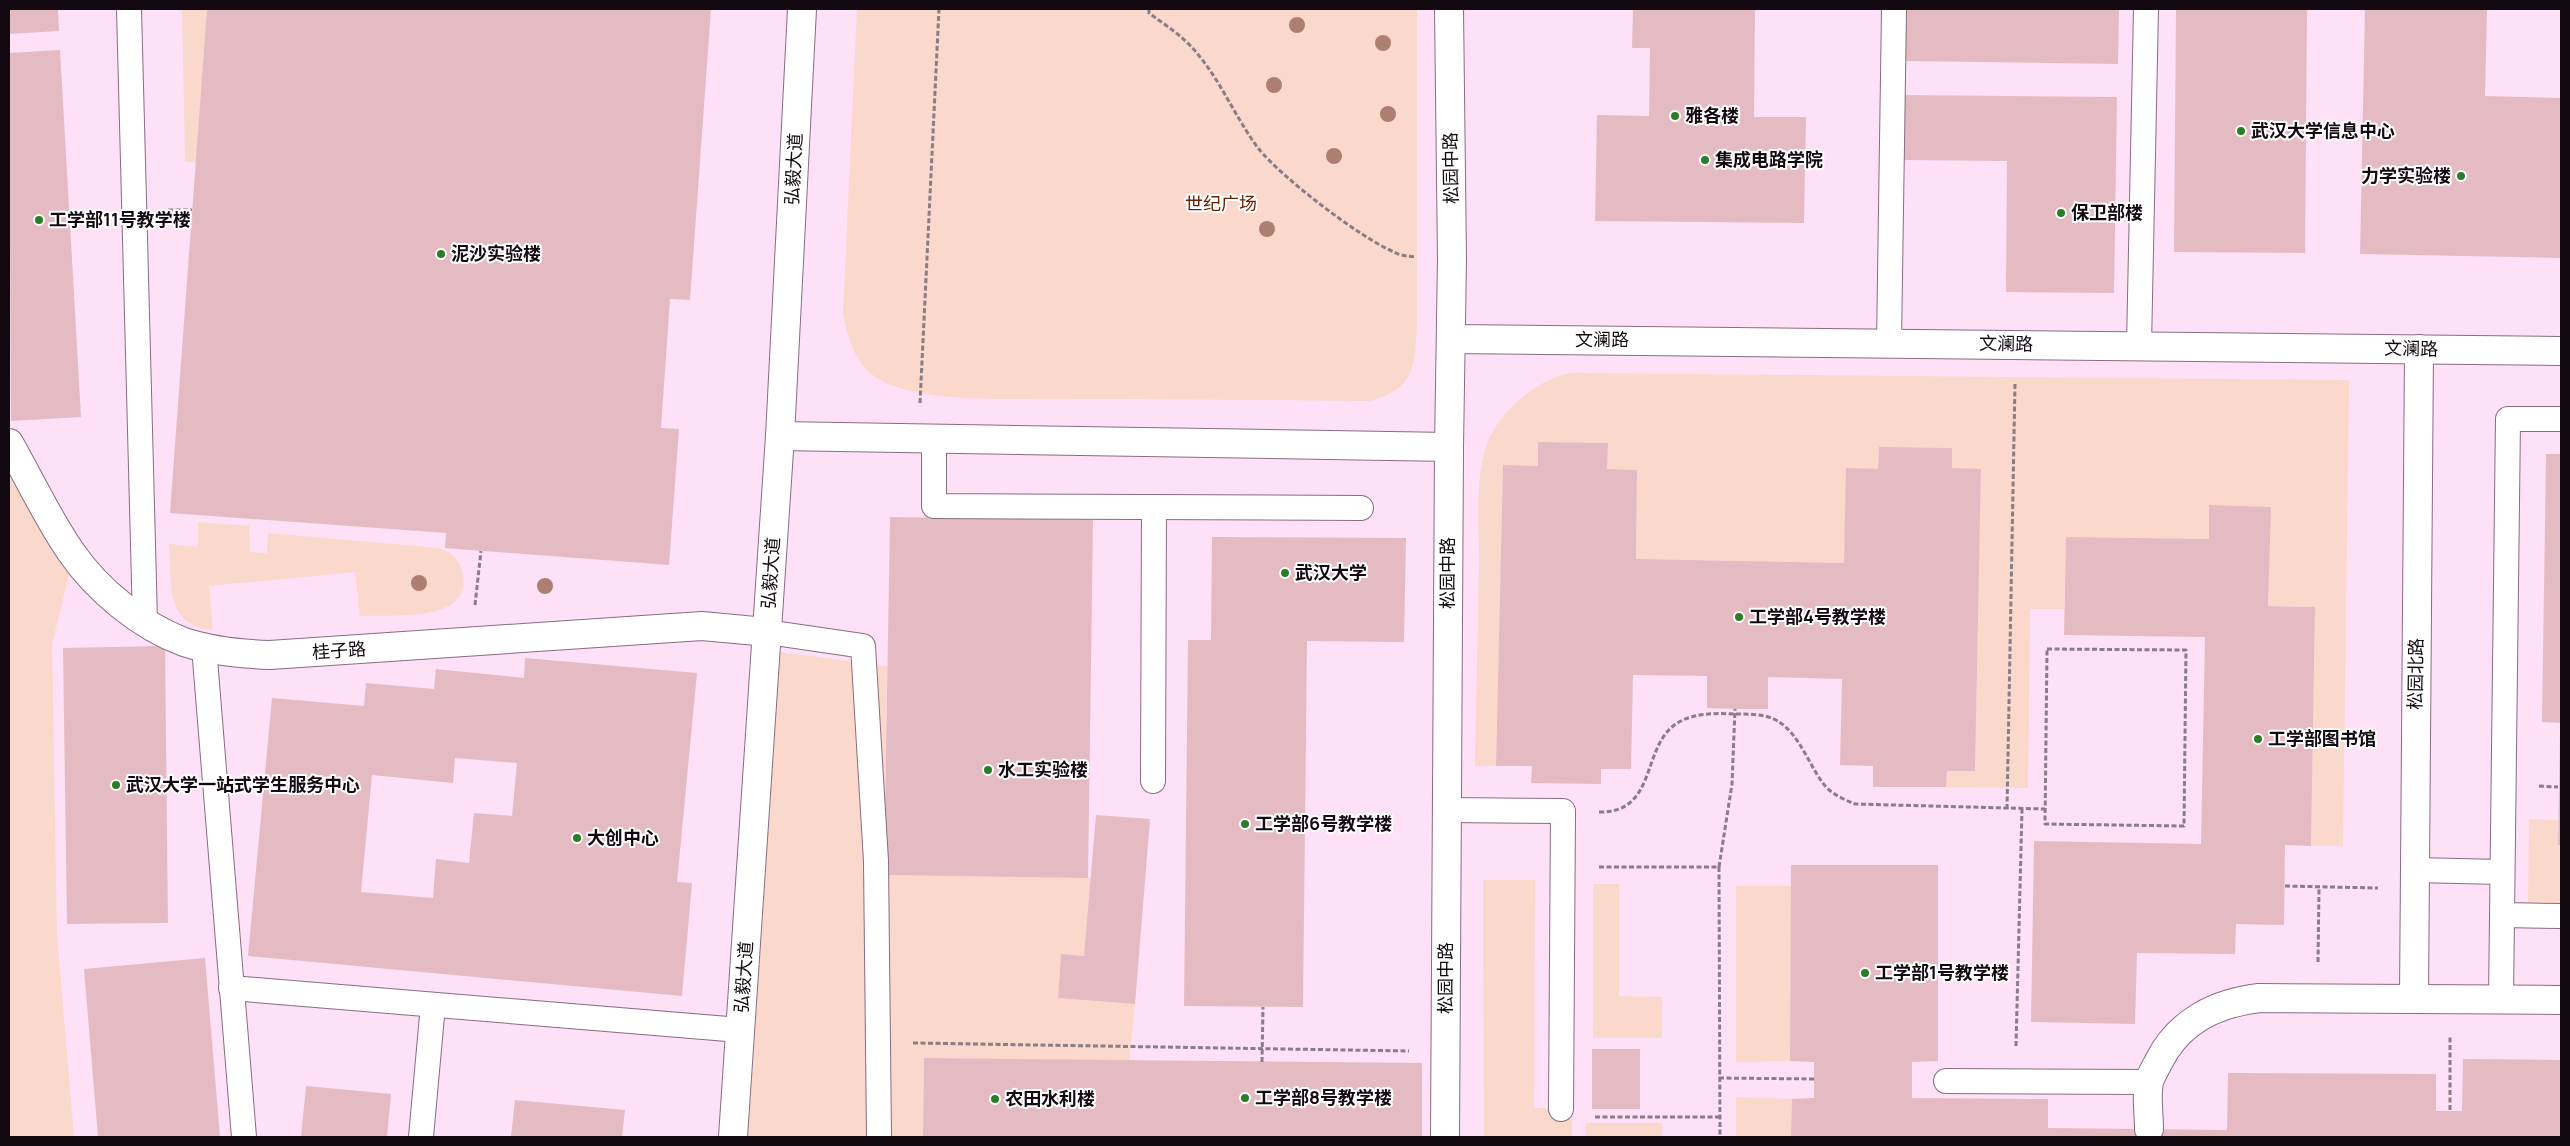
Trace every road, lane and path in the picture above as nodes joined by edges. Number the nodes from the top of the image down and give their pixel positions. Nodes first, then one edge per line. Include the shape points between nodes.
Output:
1 (129, 9) edge
2 (802, 9) edge
3 (939, 9) edge
4 (1149, 9) edge
5 (1449, 9) edge
6 (1894, 9) edge
7 (2146, 9) edge
8 (1452, 259) junction
9 (1452, 339) junction
10 (1889, 343) junction
11 (2016, 344) junction
12 (2139, 346) junction
13 (2419, 349) junction
14 (2561, 352) edge
15 (2561, 419) edge
16 (780, 436) junction
17 (926, 438) junction
18 (9, 443) edge
19 (1449, 447) junction
20 (1154, 507) junction
21 (1361, 508) dead end
22 (480, 551) dead end
23 (145, 621) junction
24 (767, 632) junction
25 (472, 642) junction
26 (204, 647) junction
27 (1735, 709) dead end
28 (1735, 714) junction
29 (1153, 781) dead end
30 (2007, 809) junction
31 (2022, 809) junction
32 (2045, 809) junction
33 (1448, 810) junction
34 (1563, 811) junction
35 (1563, 867) junction
36 (1719, 867) junction
37 (2502, 872) junction
38 (2414, 879) junction
39 (2285, 886) dead end
40 (2319, 888) junction
41 (2502, 915) junction
42 (2561, 916) edge
43 (231, 988) junction
44 (2318, 998) junction
45 (2414, 1000) junction
46 (2450, 1000) junction
47 (2501, 1000) junction
48 (2561, 1000) edge
49 (434, 1005) junction
50 (1262, 1007) dead end
51 (740, 1030) junction
52 (877, 1043) junction
53 (1410, 1051) dead end
54 (1262, 1062) dead end
55 (1719, 1078) junction
56 (1814, 1080) dead end
57 (1946, 1081) dead end
58 (2015, 1082) junction
59 (2149, 1082) junction
60 (1561, 1108) dead end
61 (2450, 1110) dead end
62 (1591, 1117) dead end
63 (1720, 1117) junction
64 (2149, 1129) dead end
65 (244, 1137) edge
66 (421, 1137) edge
67 (733, 1137) edge
68 (879, 1137) edge
69 (1445, 1137) edge
70 (1720, 1137) edge

1 - 23 lane
2 - 16 street, 弘毅大道
3 - 17 path
4 - 8 path via 1149,13 1200,56 1259,149 1321,204 1395,253
5 - 8 street, 松园中路
6 - 10 lane
7 - 12 lane
8 - 9 street, 松园中路
9 - 10 street, 文澜路
9 - 19 street, 松园中路
10 - 11 street, 文澜路
11 - 12 street, 文澜路
11 - 30 path
12 - 13 street, 文澜路
13 - 14 street, 文澜路
13 - 38 street, 松园北路
15 - 37 lane via 2508,419
16 - 17 street
16 - 24 street, 弘毅大道
17 - 19 street
17 - 20 lane via 934,506
18 - 23 street, 桂子路 via 71,553 117,601
19 - 33 street, 松园中路
20 - 21 lane
20 - 29 lane
22 - 25 path
23 - 26 street, 桂子路 via 166,634
24 - 25 street, 桂子路 via 702,626
24 - 51 street, 弘毅大道
24 - 52 lane via 863,646 876,861
25 - 26 street, 桂子路 via 270,655
26 - 43 lane
27 - 28 path
28 - 30 path via 1767,716 1776,720 1795,739 1826,787 1855,804
28 - 34 path via 1702,715 1679,722 1664,737 1645,783 1635,797 1618,810
28 - 36 path via 1732,784
30 - 31 path
31 - 32 path
31 - 58 path
32 - 32 path via 2045,824 2184,826 2186,650 2047,648
33 - 34 lane
33 - 69 street, 松园中路
34 - 35 lane
35 - 36 path
35 - 60 lane
36 - 55 path
37 - 38 lane
37 - 41 lane
38 - 40 path
38 - 45 street, 松园北路
39 - 40 path
40 - 44 path
41 - 42 lane
41 - 47 lane
43 - 49 lane
43 - 65 lane
44 - 45 street
44 - 59 street via 2237,1000 2216,1007 2177,1034
45 - 46 street
46 - 47 street
46 - 61 path
47 - 48 street
49 - 51 lane
49 - 66 lane
50 - 54 path, bridge
51 - 67 street, 弘毅大道
52 - 53 path
52 - 68 lane
55 - 56 path
55 - 63 path
57 - 58 lane
58 - 59 lane
59 - 64 street
62 - 63 path
63 - 70 path

